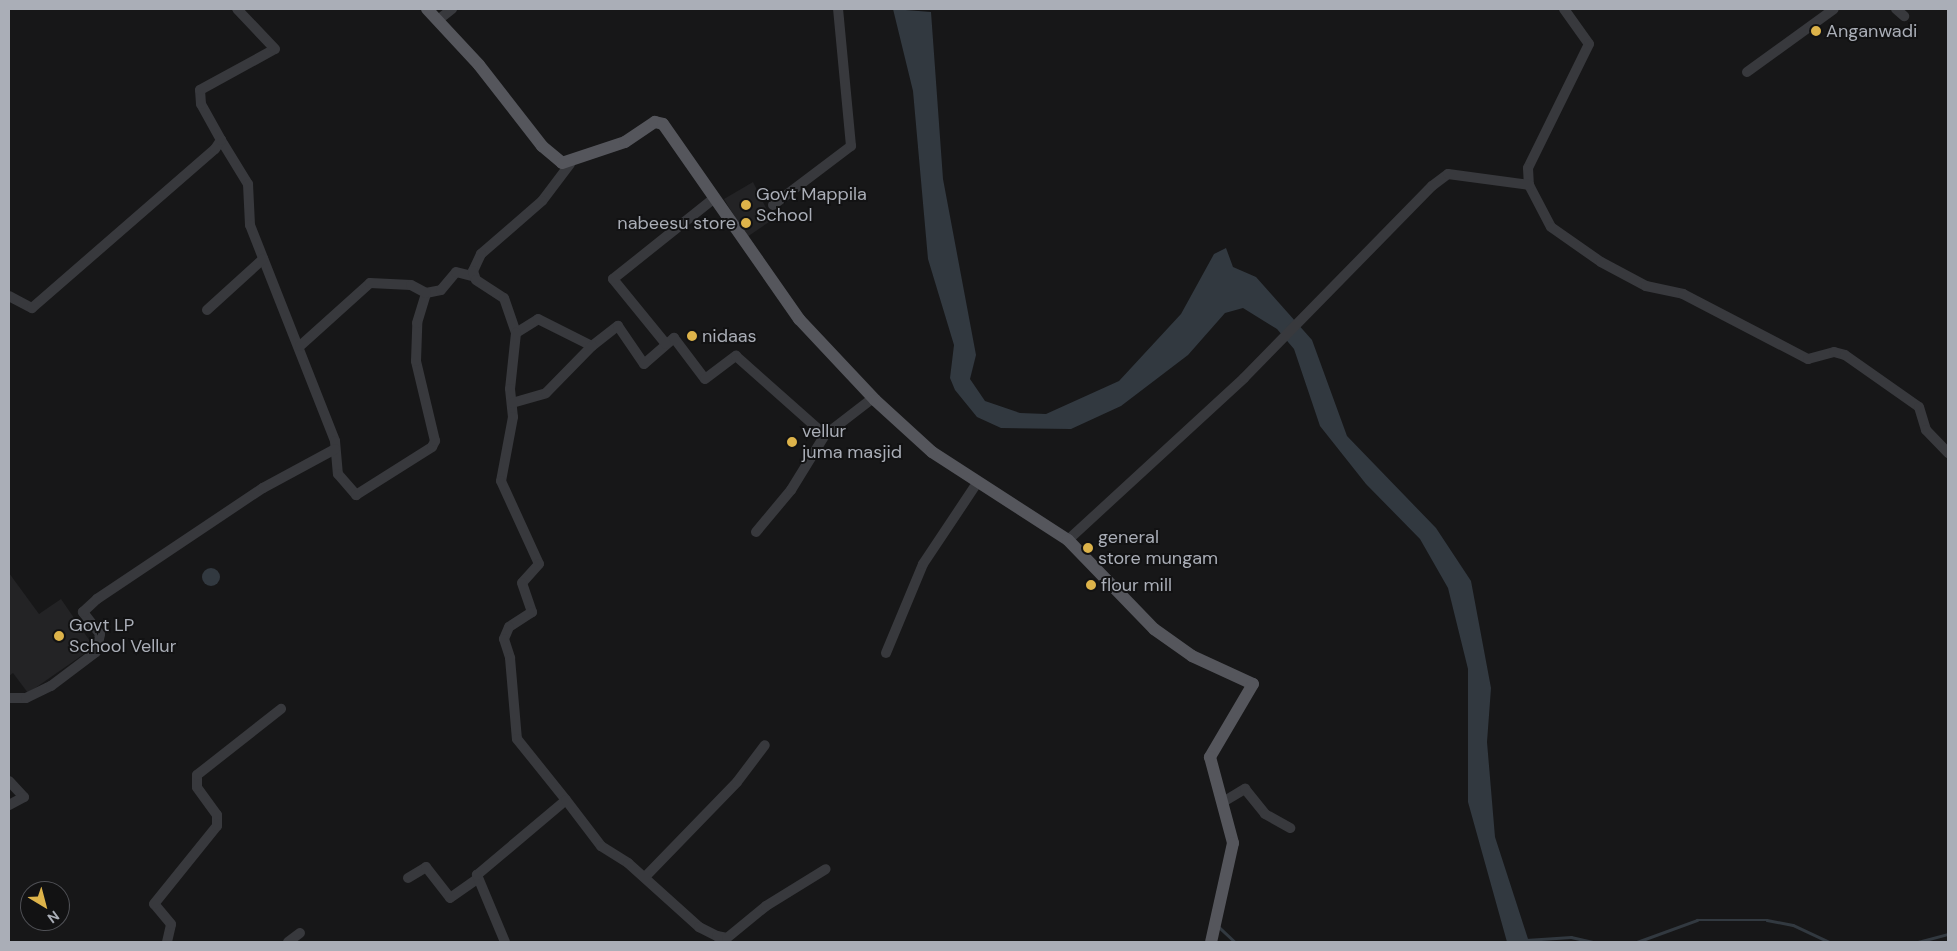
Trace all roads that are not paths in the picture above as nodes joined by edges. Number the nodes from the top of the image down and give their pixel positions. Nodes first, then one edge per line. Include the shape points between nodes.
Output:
1 (237, 9) edge
2 (427, 9) edge
3 (452, 9) edge
4 (838, 9) edge
5 (1564, 9) edge
6 (1834, 9) edge
7 (438, 20) junction
8 (1747, 72) dead end
9 (221, 140) junction
10 (570, 164) junction
11 (1529, 185) junction
12 (712, 200) junction
13 (773, 205) dead end
14 (263, 259) junction
15 (472, 276) junction
16 (426, 293) junction
17 (9, 296) edge
18 (207, 310) dead end
19 (516, 333) junction
20 (670, 341) junction
21 (300, 346) junction
22 (592, 346) junction
23 (872, 398) junction
24 (512, 403) junction
25 (825, 435) junction
26 (335, 449) junction
27 (1948, 452) edge
28 (977, 483) junction
29 (756, 532) dead end
30 (1068, 540) junction
31 (886, 653) dead end
32 (9, 698) edge
33 (281, 709) dead end
34 (765, 745) dead end
35 (9, 781) edge
36 (566, 800) junction
37 (1223, 802) junction
38 (9, 805) edge
39 (1290, 828) dead end
40 (826, 869) dead end
41 (645, 877) junction
42 (408, 878) dead end
43 (476, 880) junction
44 (300, 934) dead end
45 (729, 940) edge
46 (167, 942) edge
47 (288, 942) edge
48 (505, 942) edge
49 (1211, 942) edge

1 - 9 street via 275,49 200,90 201,104
2 - 7 main road
3 - 7 street
4 - 13 street via 851,146
5 - 11 street via 1589,44 1532,158
6 - 8 street
7 - 10 main road via 479,65 542,146 553,158
9 - 14 street via 248,184 250,224
9 - 17 street via 32,308
10 - 12 main road via 625,142 658,121
10 - 15 street via 542,201 482,254
11 - 27 street via 1551,227 1601,262 1646,286 1683,294 1808,358 1834,352 1845,355 1919,407 1926,430
11 - 30 street via 1448,174 1244,378
12 - 20 street via 613,280
12 - 23 main road via 799,319
14 - 18 street
14 - 21 street
15 - 16 street via 456,272 441,290
15 - 19 street via 504,298
16 - 21 street via 412,285 370,283
16 - 26 street via 417,323 416,361 435,441 432,447 356,495 338,474
19 - 22 street via 538,319
19 - 24 street
20 - 22 street via 644,364 618,326
20 - 25 street via 706,379 736,356
21 - 26 street
22 - 24 street via 546,393
23 - 25 street
23 - 28 main road via 932,452
24 - 36 street via 501,481 539,564 522,583 532,612 503,634 510,658 517,739
25 - 29 street via 791,490
26 - 32 street via 263,488 104,593 83,612 100,634 96,652 51,686 26,698
28 - 30 main road
28 - 31 street via 923,564
30 - 37 main road via 1154,629 1192,656 1253,684 1210,757
33 - 46 street via 197,775 197,787 217,816 217,826 154,904 171,924
34 - 41 street via 737,782
35 - 38 street via 24,797
36 - 41 street via 601,846
36 - 43 street
37 - 39 street via 1245,789 1265,814
37 - 49 main road via 1233,844
40 - 45 street via 766,906
41 - 45 street via 699,927
42 - 43 street via 426,867 450,898
43 - 48 street
44 - 47 street

